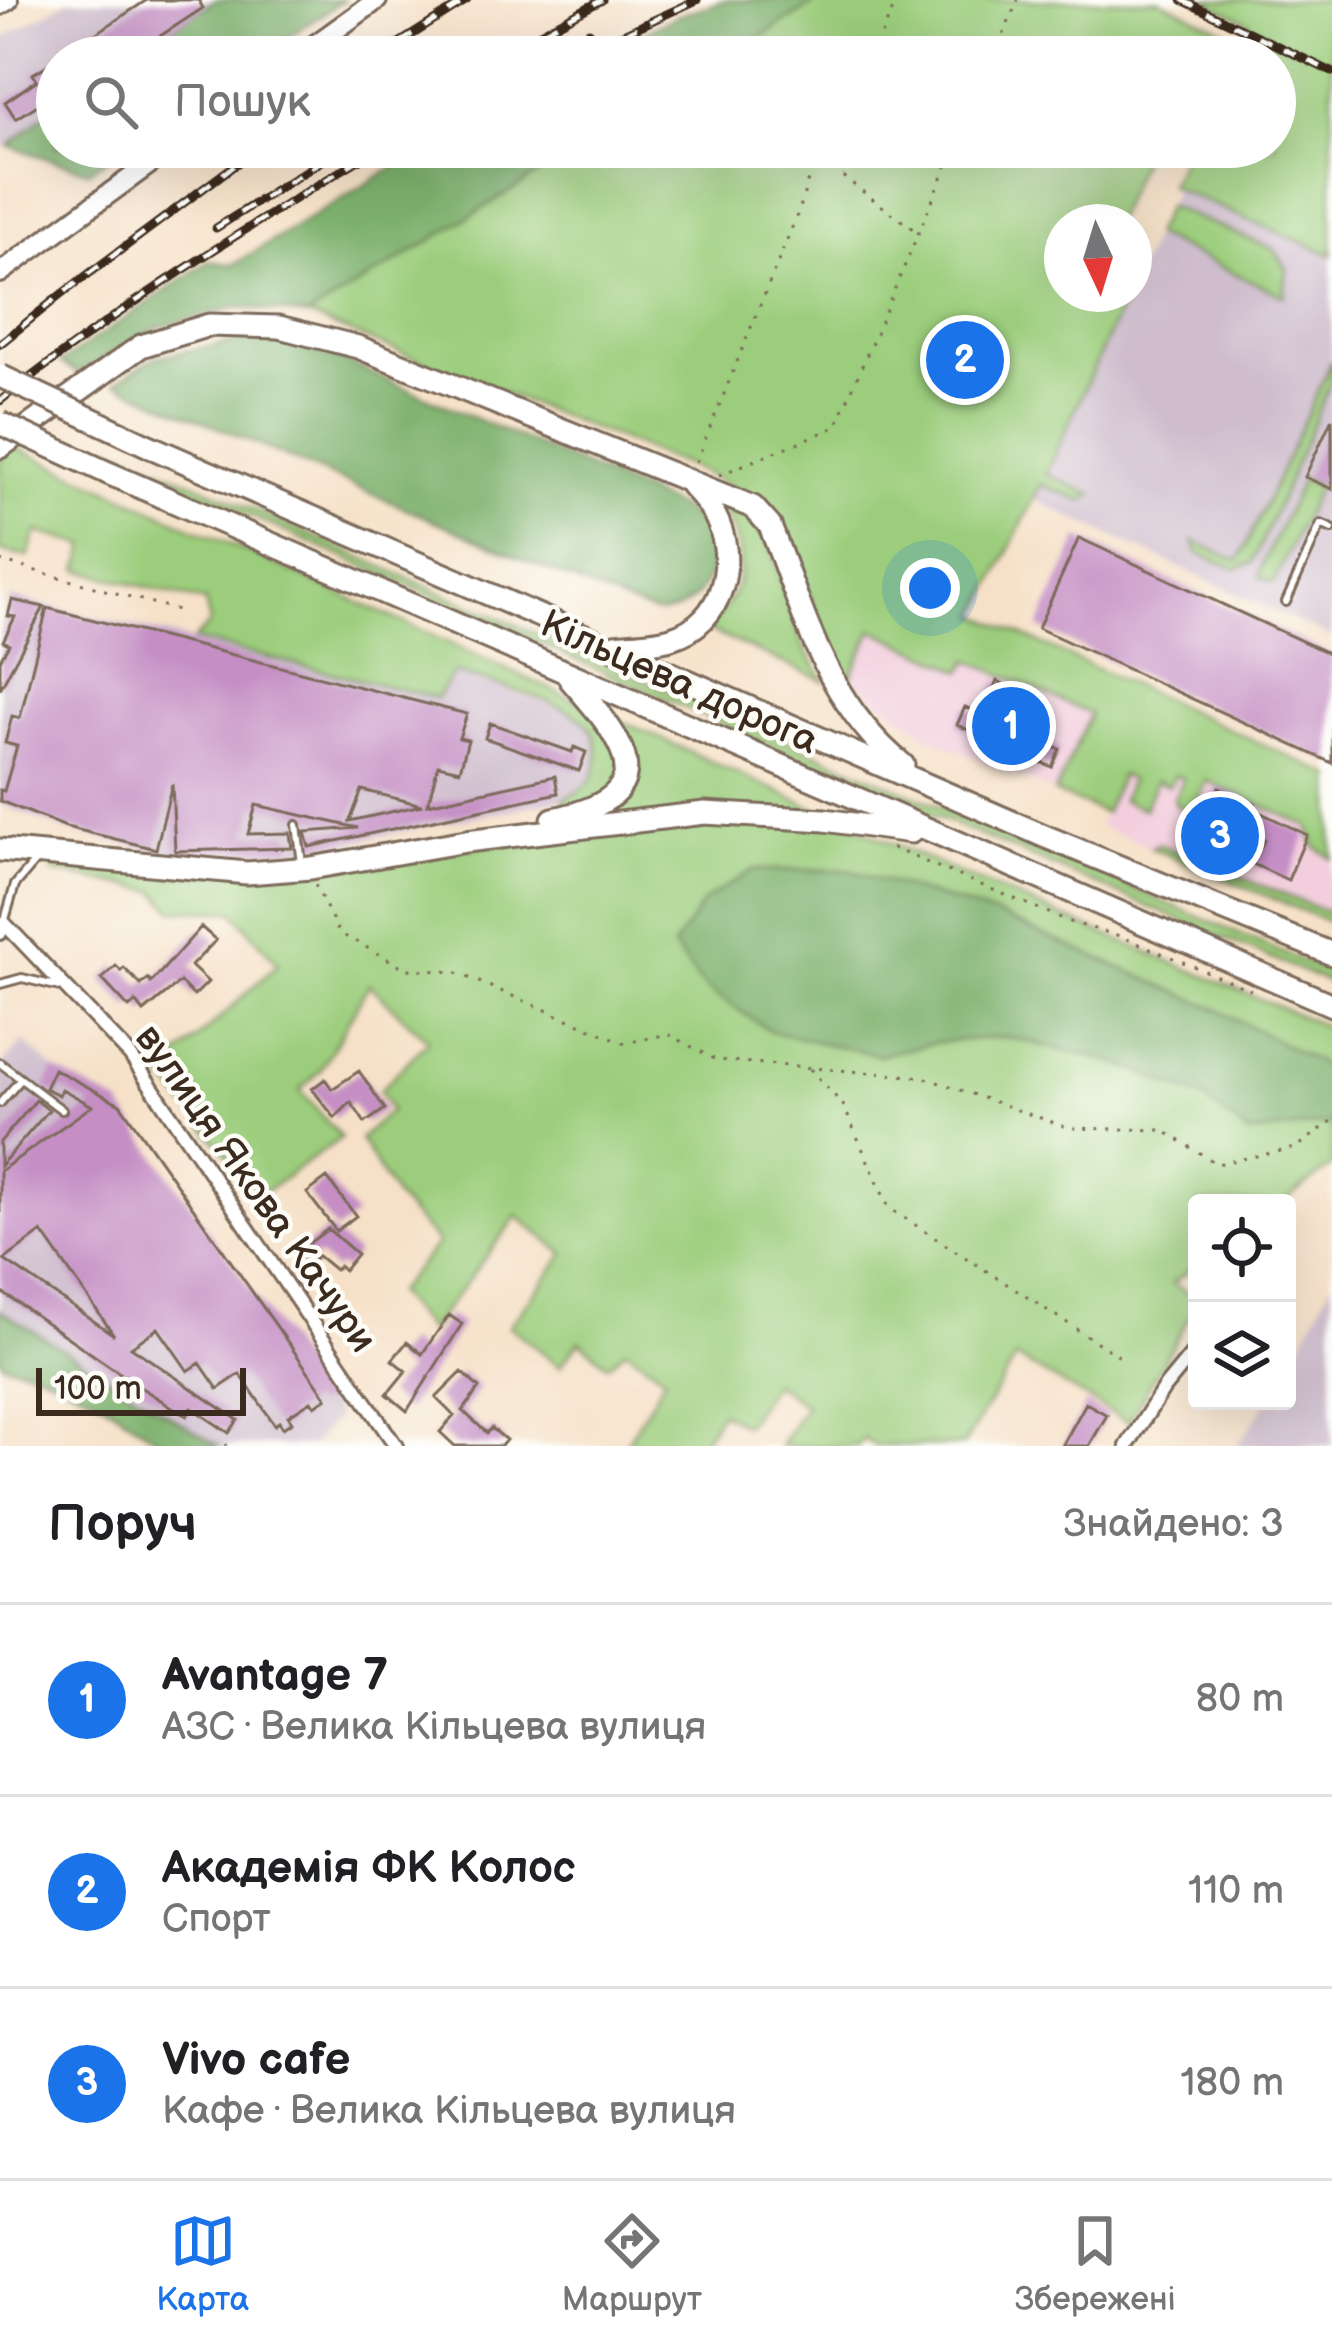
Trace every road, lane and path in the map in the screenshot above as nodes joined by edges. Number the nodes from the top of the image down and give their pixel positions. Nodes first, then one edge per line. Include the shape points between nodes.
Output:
1 (8, 0) edge
2 (377, 0) edge
3 (897, 0) edge
4 (1018, 0) edge
5 (0, 4) edge
6 (327, 36) edge
7 (881, 36) edge
8 (1003, 36) edge
9 (143, 168) edge
10 (810, 168) edge
11 (832, 168) edge
12 (946, 168) edge
13 (918, 233) junction
14 (0, 273) edge
15 (0, 376) edge
16 (0, 423) edge
17 (0, 447) edge
18 (692, 482) junction
19 (1332, 530) edge
20 (0, 561) edge
21 (1286, 602) dead end
22 (182, 611) dead end
23 (610, 646) junction
24 (562, 671) junction
25 (926, 784) junction
26 (298, 825) dead end
27 (939, 836) junction
28 (466, 841) junction
29 (885, 846) dead end
30 (0, 850) edge
31 (44, 852) junction
32 (307, 868) junction
33 (2, 928) edge
34 (1332, 954) edge
35 (0, 984) edge
36 (68, 990) junction
37 (1264, 996) dead end
38 (1332, 1004) edge
39 (0, 1063) edge
40 (808, 1068) junction
41 (22, 1079) junction
42 (0, 1103) edge
43 (62, 1110) dead end
44 (1332, 1121) edge
45 (1120, 1357) dead end
46 (1188, 1359) edge
47 (395, 1446) edge
48 (1127, 1446) edge

1 - 5 main road
2 - 6 main road
3 - 7 path
4 - 8 path
9 - 14 main road
10 - 18 path
11 - 13 path
12 - 13 path
13 - 18 path via 836,427
15 - 23 highway, bridge
16 - 24 highway, Кільцева дорога, bridge
17 - 18 highway via 141,346 209,325 279,327 358,347
18 - 23 highway via 724,539 727,576 715,604 672,638
18 - 25 highway via 753,507 770,526 844,705
19 - 21 lane via 1321,524
20 - 22 path
23 - 25 highway
24 - 27 highway, Кільцева дорога
24 - 28 highway via 625,750 619,785 594,808
25 - 34 highway
26 - 32 lane
27 - 28 highway via 728,813
27 - 38 highway, Кільцева дорога
28 - 32 highway
29 - 37 path
30 - 31 highway
31 - 32 highway via 176,869
31 - 33 lane via 15,885
32 - 40 path via 339,933 407,969 455,972 625,1043 668,1034 716,1060
33 - 36 street, вулиця Якова Качури
35 - 36 lane via 22,978
36 - 47 street, вулиця Якова Качури via 130,1055
39 - 41 lane
40 - 44 path via 923,1077 1070,1128 1163,1130 1217,1164 1296,1148
40 - 45 path via 843,1106 890,1208
41 - 42 lane
41 - 43 lane
46 - 48 street

